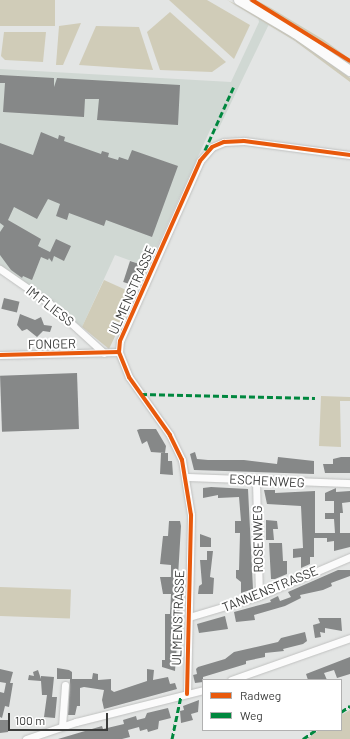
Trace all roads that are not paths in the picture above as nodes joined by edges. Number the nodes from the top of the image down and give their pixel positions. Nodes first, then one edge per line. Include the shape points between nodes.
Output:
1 (239, 0) edge
2 (346, 68) edge
3 (350, 154) edge
4 (0, 269) edge
5 (119, 352) junction
6 (104, 353) junction
7 (0, 355) edge
8 (185, 477) junction
9 (256, 481) junction
10 (350, 484) edge
11 (350, 557) edge
12 (259, 596) junction
13 (189, 617) junction
14 (350, 638) edge
15 (234, 679) edge
16 (64, 685) dead end
17 (202, 690) edge
18 (187, 694) junction
19 (62, 727) junction
20 (26, 739) edge

1 - 2 street via 295,33
3 - 5 street, ULMENSTRASSE via 244,141 224,142 212,147 200,161 120,342
4 - 6 street, IM FLIESS via 49,303
5 - 6 street
5 - 8 street, ULMENSTRASSE via 129,376 170,436 182,460
6 - 7 street, FONGER
8 - 9 street, ESCHENWEG
8 - 13 street, ULMENSTRASSE via 191,515
9 - 10 street, ESCHENWEG
9 - 12 street, ROSENWEG
11 - 12 street, TANNENSTRASSE
12 - 13 street, TANNENSTRASSE
13 - 18 street, ULMENSTRASSE
14 - 15 street
16 - 19 street
17 - 18 street
18 - 19 street
19 - 20 street

